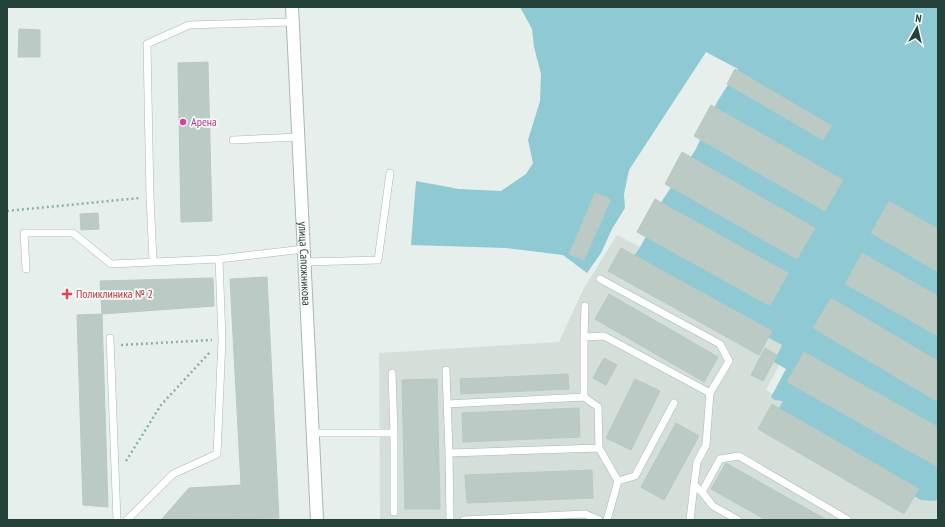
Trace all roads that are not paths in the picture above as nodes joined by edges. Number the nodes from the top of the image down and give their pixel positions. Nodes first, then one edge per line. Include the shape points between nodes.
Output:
1 (292, 7) edge
2 (292, 22) junction
3 (298, 137) junction
4 (234, 140) dead end
5 (390, 173) dead end
6 (304, 249) junction
7 (219, 259) junction
8 (153, 261) junction
9 (305, 262) junction
10 (26, 269) dead end
11 (600, 280) dead end
12 (586, 306) dead end
13 (584, 337) junction
14 (110, 342) road end
15 (446, 370) dead end
16 (392, 373) dead end
17 (710, 394) junction
18 (584, 397) junction
19 (674, 403) dead end
20 (447, 404) junction
21 (313, 433) junction
22 (394, 434) junction
23 (599, 448) junction
24 (449, 454) junction
25 (618, 481) junction
26 (694, 485) junction
27 (702, 492) junction
28 (394, 512) dead end
29 (117, 520) edge
30 (127, 520) edge
31 (317, 520) edge
32 (450, 520) edge
33 (464, 520) edge
34 (599, 520) edge
35 (607, 520) edge
36 (690, 520) edge
37 (738, 520) edge
38 (848, 520) edge

1 - 2 street, улица Сапожникова
2 - 3 street, улица Сапожникова
2 - 8 lane via 189,25 147,44
3 - 4 lane
3 - 6 street, улица Сапожникова
5 - 9 lane via 378,260
6 - 7 lane
6 - 9 street, улица Сапожникова
7 - 8 lane
7 - 30 lane via 222,339 217,454 173,474
8 - 10 lane via 111,264 73,233 24,233
9 - 21 street, улица Сапожникова
11 - 17 lane via 720,344 729,361
12 - 13 lane
13 - 17 lane via 604,336
13 - 18 lane
14 - 29 lane
15 - 20 lane
16 - 22 lane
17 - 26 lane via 706,445 697,462
18 - 20 lane
18 - 23 lane via 598,407
19 - 25 lane via 635,476
20 - 24 lane
21 - 22 lane
21 - 31 street, улица Сапожникова
22 - 28 lane
23 - 24 lane
23 - 25 lane
24 - 32 lane
25 - 35 lane
26 - 27 lane
26 - 36 lane
27 - 37 lane via 713,506
27 - 38 lane via 720,458 739,456
33 - 34 lane via 585,514

